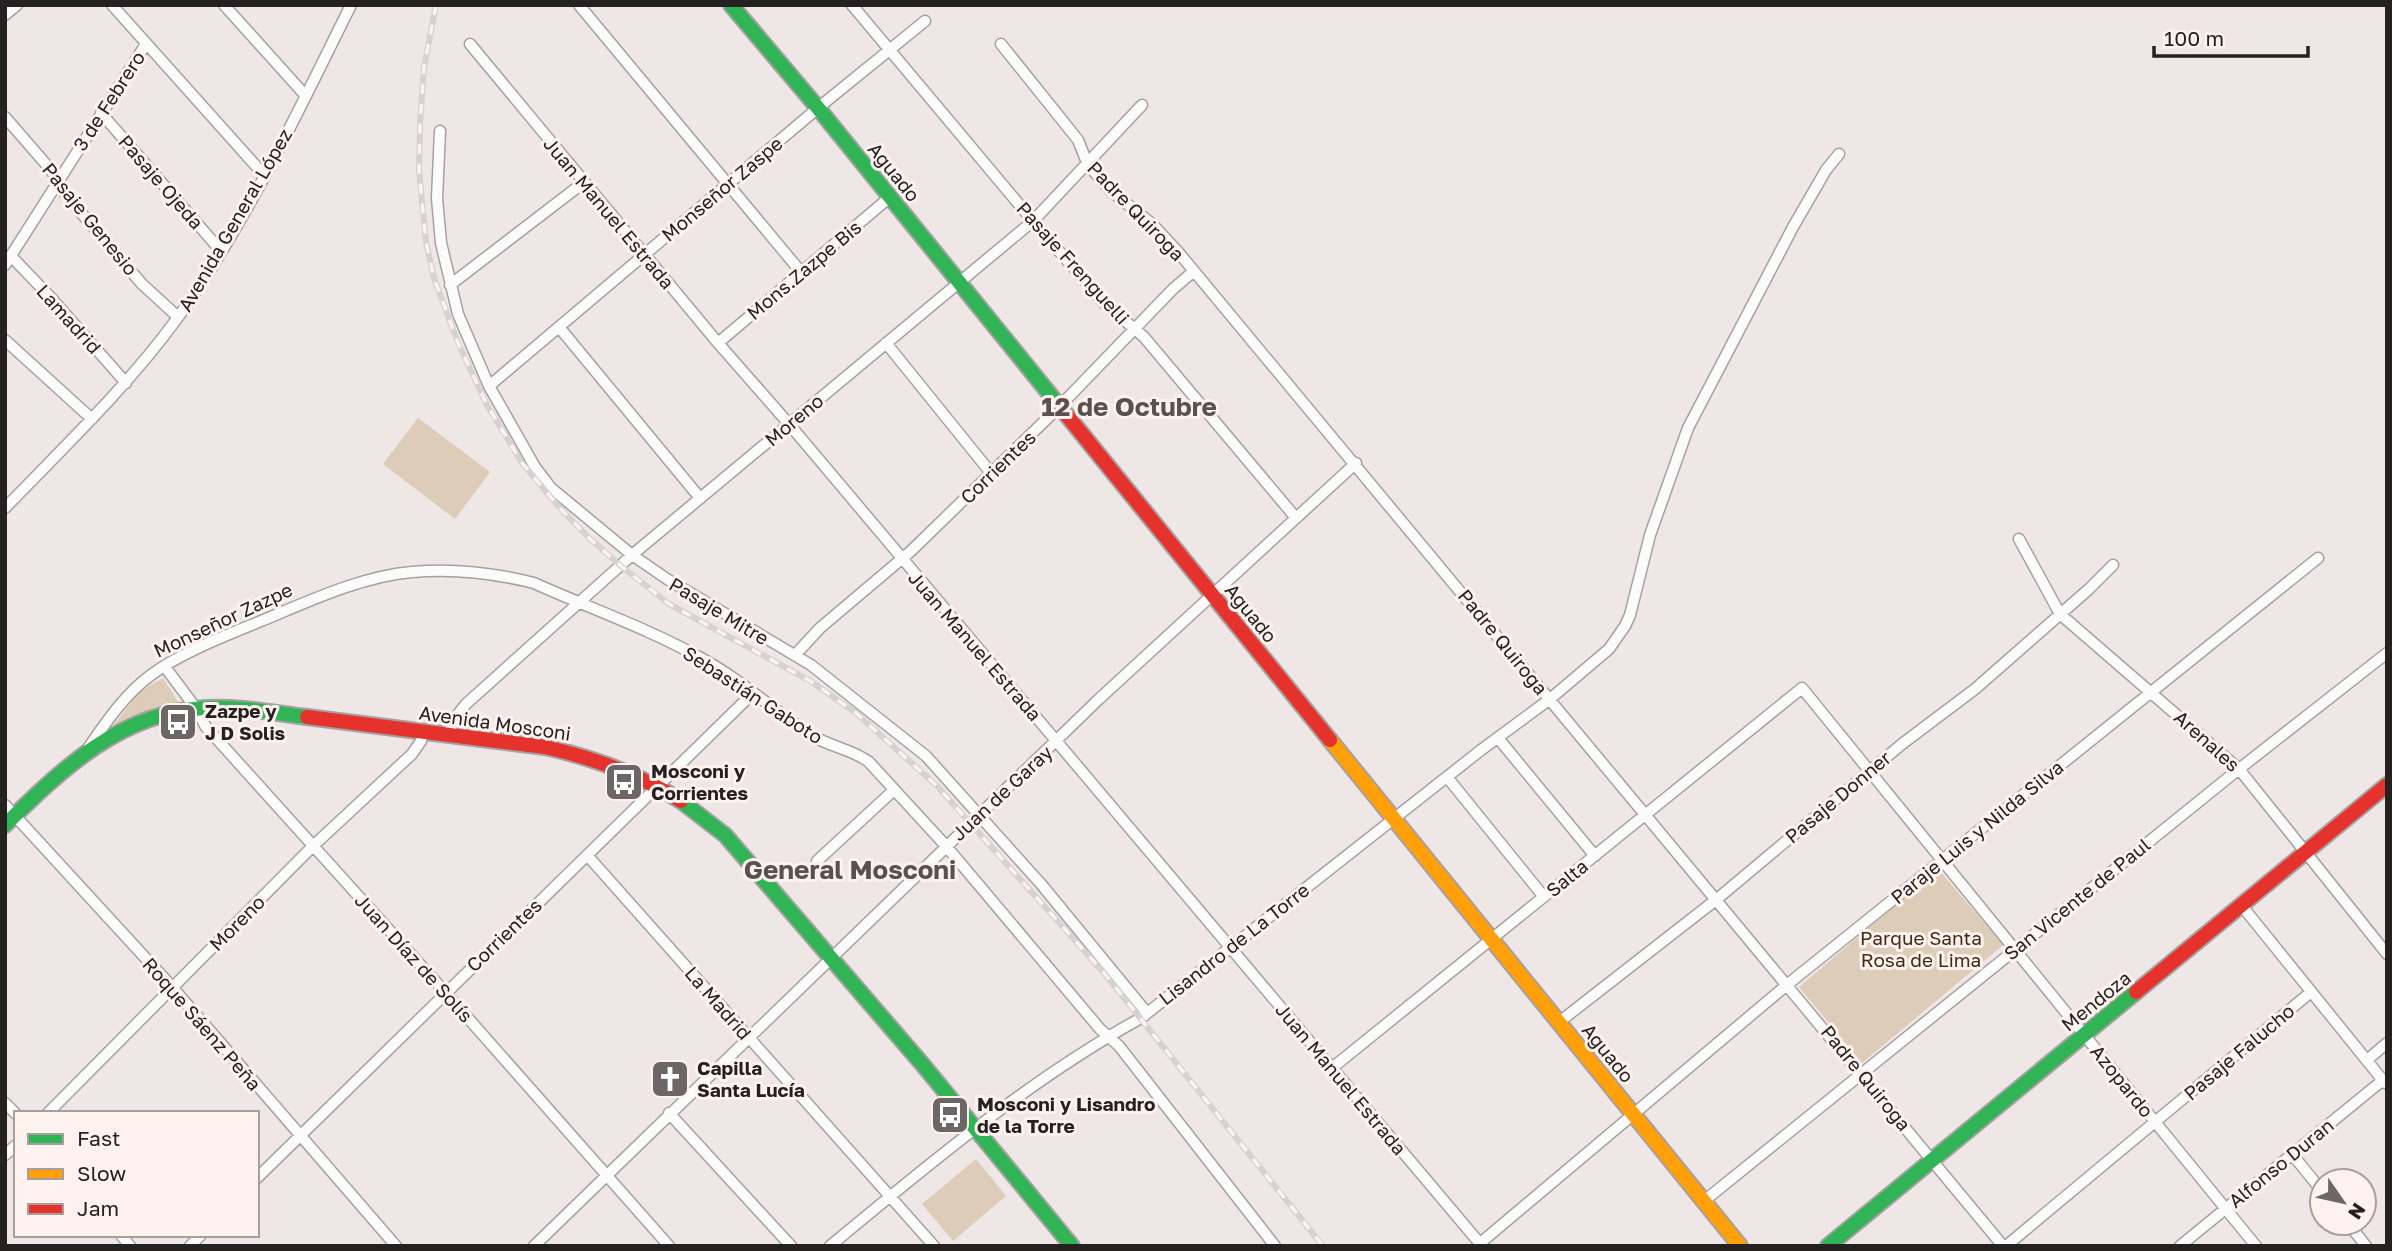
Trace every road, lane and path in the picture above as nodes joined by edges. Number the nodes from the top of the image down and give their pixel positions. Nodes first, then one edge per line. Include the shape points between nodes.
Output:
1 (17, 5) edge
2 (112, 5) edge
3 (223, 5) edge
4 (351, 5) edge
5 (579, 5) edge
6 (731, 5) edge
7 (852, 5) edge
8 (5, 15) edge
9 (925, 21) dead end
10 (146, 44) junction
11 (470, 44) dead end
12 (1001, 44) dead end
13 (889, 50) junction
14 (305, 95) junction
15 (1142, 105) dead end
16 (818, 108) junction
17 (101, 113) junction
18 (5, 117) edge
19 (440, 131) dead end
20 (1839, 154) dead end
21 (1088, 165) junction
22 (264, 175) junction
23 (58, 181) junction
24 (583, 183) junction
25 (727, 184) junction
26 (890, 197) junction
27 (1032, 221) junction
28 (221, 251) junction
29 (644, 255) junction
30 (8, 261) edge
31 (1194, 271) junction
32 (801, 272) junction
33 (959, 283) junction
34 (450, 285) junction
35 (178, 317) junction
36 (559, 327) junction
37 (1134, 330) junction
38 (5, 340) edge
39 (718, 343) junction
40 (886, 344) junction
41 (126, 383) junction
42 (489, 386) junction
43 (1059, 407) junction
44 (92, 419) junction
45 (789, 424) junction
46 (1356, 463) junction
47 (990, 473) junction
48 (700, 498) junction
49 (5, 508) edge
50 (1296, 519) junction
51 (2019, 539) dead end
52 (632, 555) junction
53 (901, 558) junction
54 (2318, 558) dead end
55 (2113, 565) dead end
56 (1212, 596) junction
57 (312, 600) joint
58 (579, 603) junction
59 (2060, 614) junction
60 (2387, 653) edge
61 (795, 655) junction
62 (165, 667) junction
63 (1802, 688) joint
64 (2153, 692) junction
65 (753, 694) junction
66 (1550, 699) junction
67 (195, 707) junction
68 (423, 732) junction
69 (448, 735) junction
70 (1498, 738) junction
71 (1057, 741) junction
72 (88, 749) junction
73 (2239, 769) junction
74 (1870, 771) junction
75 (1447, 777) junction
76 (2387, 785) edge
77 (658, 786) junction
78 (894, 790) junction
79 (1647, 814) junction
80 (8, 815) edge
81 (979, 815) junction
82 (1393, 820) junction
83 (313, 846) junction
84 (946, 846) junction
85 (2306, 853) junction
86 (587, 855) junction
87 (1595, 856) junction
88 (1942, 860) junction
89 (817, 862) dead end
90 (1544, 897) junction
91 (1717, 900) junction
92 (2242, 906) junction
93 (1491, 940) junction
94 (1231, 948) junction
95 (2015, 949) junction
96 (2387, 954) edge
97 (831, 958) junction
98 (1788, 984) junction
99 (173, 988) junction
100 (445, 992) junction
101 (2311, 992) junction
102 (1147, 1013) junction
103 (1559, 1023) junction
104 (1109, 1035) junction
105 (2085, 1035) junction
106 (748, 1037) junction
107 (2387, 1044) edge
108 (2367, 1060) junction
109 (1332, 1068) junction
110 (1861, 1073) junction
111 (2385, 1082) edge
112 (50, 1111) edge
113 (669, 1114) junction
114 (1633, 1115) junction
115 (2155, 1122) junction
116 (975, 1129) junction
117 (299, 1135) junction
118 (2292, 1154) junction
119 (1933, 1160) junction
120 (2308, 1174) edge
121 (607, 1175) junction
122 (259, 1176) edge
123 (890, 1196) junction
124 (1704, 1201) junction
125 (2226, 1208) junction
126 (543, 1237) junction
127 (1480, 1245) edge
128 (396, 1246) edge
129 (534, 1246) edge
130 (551, 1246) edge
131 (669, 1246) edge
132 (791, 1246) edge
133 (830, 1246) edge
134 (934, 1246) edge
135 (1072, 1246) edge
136 (1275, 1246) edge
137 (1740, 1246) edge
138 (1828, 1246) edge
139 (2005, 1246) edge
140 (2180, 1246) edge
141 (2256, 1246) edge

1 - 8 street
2 - 10 street
3 - 14 street
4 - 14 street, Avenida General López
5 - 25 street
6 - 16 street, Aguado
7 - 13 street, Pasaje Frenguelli
9 - 13 street, Monseñor Zaspe
10 - 17 street, 3 de Febrero
10 - 22 street
11 - 24 street, Juan Manuel Estrada
12 - 21 street, Padre Quiroga via 1078,140
13 - 16 street, Monseñor Zaspe
13 - 27 street, Pasaje Frenguelli
14 - 22 street, Avenida General López
15 - 21 street, Moreno
16 - 25 street, Monseñor Zaspe
16 - 26 street, Aguado
17 - 23 street, 3 de Febrero
17 - 28 street, Pasaje Ojeda
18 - 23 street, Pasaje Genesio
19 - 34 street, Pasaje Mitre via 437,198
20 - 66 street, Lisandro de La Torre via 1793,227 1688,428 1650,535 1625,626 1609,649
21 - 27 street, Moreno
21 - 31 street, Padre Quiroga
22 - 28 street, Avenida General López
23 - 30 street, 3 de Febrero
23 - 35 street, Pasaje Genesio via 142,284
24 - 29 street, Juan Manuel Estrada
24 - 34 street
25 - 29 street, Monseñor Zaspe
25 - 32 street
26 - 32 street, Mons.Zazpe Bis
26 - 33 street, Aguado
27 - 33 street, Moreno
27 - 37 street, Pasaje Frenguelli
28 - 35 street, Avenida General López
29 - 36 street, Monseñor Zaspe
29 - 39 street, Juan Manuel Estrada
30 - 41 street, Lamadrid via 54,300
31 - 37 street, Corrientes
31 - 46 street, Padre Quiroga
32 - 39 street, Mons.Zazpe Bis
33 - 40 street, Moreno
33 - 43 street, Aguado
34 - 42 street, Pasaje Mitre
35 - 41 street, Avenida General López
36 - 42 street, Monseñor Zaspe
36 - 48 street
37 - 43 street, Corrientes
37 - 50 street, Pasaje Frenguelli
38 - 44 street
39 - 45 street, Juan Manuel Estrada
40 - 45 street, Moreno
40 - 47 street
41 - 44 street, Avenida General López
42 - 52 street, Pasaje Mitre via 551,488
43 - 47 street, Corrientes
43 - 56 street, Aguado
44 - 49 street, Avenida General López
45 - 48 street, Moreno
45 - 53 street, Juan Manuel Estrada
46 - 50 street, Juan de Garay
46 - 66 street, Padre Quiroga
47 - 53 street, Corrientes
48 - 52 street, Moreno
50 - 56 street, Juan de Garay
51 - 59 street, Arenales
52 - 58 street, Moreno
52 - 61 street, Pasaje Mitre
53 - 61 street, Corrientes
53 - 71 street, Juan Manuel Estrada
54 - 64 street, Paraje Luis y Nilda Silva
55 - 59 street, Pasaje Donner
56 - 71 street, Juan de Garay
56 - 82 street, Aguado
57 - 58 street, Sebastián Gaboto via 376,579 456,571 512,577
57 - 62 street, Monseñor Zazpe via 215,640
58 - 65 street, Sebastián Gaboto via 670,641 733,677
58 - 69 street, Moreno via 466,704
59 - 64 street, Arenales
59 - 74 street, Pasaje Donner via 1975,689
60 - 73 street, San Vicente de Paul
61 - 81 street, Pasaje Mitre via 908,740
62 - 67 street, Juan Díaz de Solís
62 - 72 street, Monseñor Zazpe via 138,686
63 - 74 street, Azopardo
63 - 79 street, Salta
64 - 73 street, Arenales
64 - 88 street, Paraje Luis y Nilda Silva
65 - 77 street, Corrientes
65 - 78 street, Sebastián Gaboto via 831,746 858,754
66 - 70 street, Lisandro de La Torre
66 - 79 street, Padre Quiroga
67 - 68 street, Avenida Mosconi
67 - 72 street, Avenida Mosconi via 140,720
67 - 83 street, Juan Díaz de Solís via 206,727
68 - 69 street, Avenida Mosconi
68 - 83 street, Moreno via 412,754
69 - 77 street, Avenida Mosconi via 580,754
70 - 75 street, Lisandro de La Torre
70 - 87 street
71 - 81 street, Juan de Garay
71 - 94 street, Juan Manuel Estrada
72 - 80 street, Monseñor Zazpe
73 - 85 street, Arenales
73 - 95 street, San Vicente de Paul
74 - 88 street, Azopardo
74 - 91 street, Pasaje Donner
75 - 82 street, Lisandro de La Torre
75 - 90 street
76 - 85 street, Mendoza
77 - 86 street, Corrientes
77 - 97 street, Avenida Mosconi via 704,815 725,835
78 - 84 street, Sebastián Gaboto
78 - 89 street
79 - 87 street, Salta
79 - 91 street, Padre Quiroga
80 - 99 street, Roque Sáenz Peña
81 - 84 street, Juan de Garay
81 - 102 street, Pasaje Mitre
82 - 93 street, Aguado
82 - 94 street, Lisandro de La Torre
83 - 99 street, Moreno
83 - 100 street, Juan Díaz de Solís
84 - 97 street, Juan de Garay
84 - 104 street, Sebastián Gaboto
85 - 92 street, Mendoza
85 - 96 street, Arenales
86 - 100 street, Corrientes
86 - 106 street, La Madrid
87 - 90 street, Salta
88 - 95 street, Azopardo
88 - 98 street, Paraje Luis y Nilda Silva
90 - 93 street, Salta
91 - 98 street, Padre Quiroga
91 - 103 street, Pasaje Donner
92 - 101 street
92 - 105 street, Mendoza
93 - 103 street, Aguado
93 - 109 street, Salta
94 - 102 street, Lisandro de La Torre
94 - 109 street, Juan Manuel Estrada
95 - 105 street, Azopardo
95 - 110 street, San Vicente de Paul
97 - 106 street, Juan de Garay
97 - 116 street, Avenida Mosconi
98 - 110 street, Padre Quiroga
98 - 114 street, Paraje Luis y Nilda Silva
99 - 112 street, Moreno
99 - 117 street, Roque Sáenz Peña
100 - 117 street, Corrientes
100 - 121 street, Juan Díaz de Solís
101 - 108 street
101 - 115 street, Pasaje Falucho
102 - 104 street, Lisandro de La Torre
103 - 114 street, Aguado
104 - 116 street, Lisandro de La Torre
104 - 136 street, Sebastián Gaboto
105 - 115 street, Azopardo
105 - 119 street, Mendoza
106 - 113 street, Juan de Garay
106 - 123 street, La Madrid
107 - 108 street
108 - 111 street
109 - 127 street, Juan Manuel Estrada
110 - 119 street, Padre Quiroga
110 - 124 street, San Vicente de Paul
111 - 118 street, Alfonso Duran
113 - 121 street, Juan de Garay
113 - 132 street
114 - 124 street, Aguado
114 - 127 street, Paraje Luis y Nilda Silva
115 - 125 street, Azopardo
115 - 139 street, Pasaje Falucho
116 - 123 street, Lisandro de La Torre
116 - 135 street, Avenida Mosconi
117 - 122 street, Corrientes
117 - 128 street, Roque Sáenz Peña
118 - 120 street
118 - 125 street, Alfonso Duran
119 - 138 street, Mendoza
119 - 139 street, Padre Quiroga
121 - 126 street, Juan de Garay
121 - 131 street, Juan Díaz de Solís
123 - 133 street, Lisandro de La Torre
123 - 134 street, La Madrid
124 - 137 street, Aguado
125 - 140 street, Alfonso Duran
125 - 141 street, Azopardo
126 - 129 street, Juan de Garay
126 - 130 street

